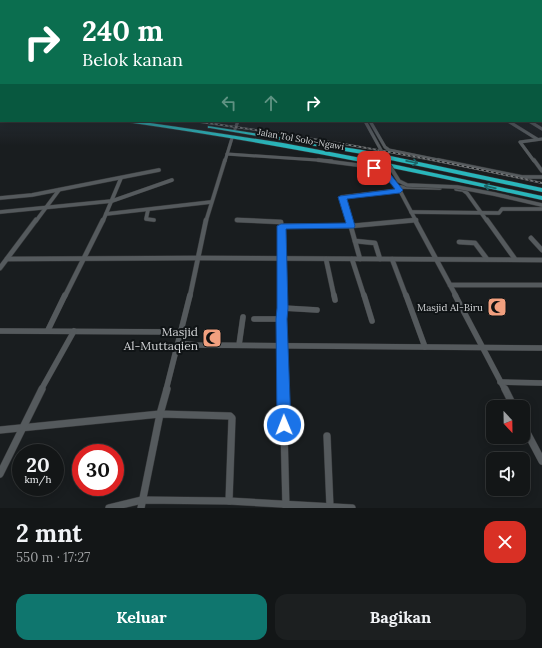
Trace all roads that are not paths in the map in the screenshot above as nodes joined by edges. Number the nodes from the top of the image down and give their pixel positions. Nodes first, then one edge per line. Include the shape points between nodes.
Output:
1 (133, 122) edge
2 (172, 122) edge
3 (238, 122) edge
4 (366, 122) edge
5 (371, 122) edge
6 (510, 122) edge
7 (531, 122) edge
8 (235, 129) dead end
9 (542, 129) edge
10 (232, 138) dead end
11 (538, 139) junction
12 (542, 139) edge
13 (227, 154) junction
14 (159, 170) dead end
15 (542, 170) edge
16 (542, 177) edge
17 (121, 178) junction
18 (172, 180) dead end
19 (399, 189) junction
20 (58, 190) junction
21 (542, 190) edge
22 (0, 198) edge
23 (542, 198) edge
24 (112, 201) junction
25 (211, 202) junction
26 (542, 205) edge
27 (45, 209) junction
28 (542, 209) edge
29 (148, 210) junction
30 (0, 212) edge
31 (411, 212) junction
32 (481, 212) junction
33 (106, 214) junction
34 (154, 220) dead end
35 (237, 220) dead end
36 (416, 220) junction
37 (281, 226) junction
38 (351, 226) junction
39 (531, 238) dead end
40 (355, 241) junction
41 (459, 242) dead end
42 (542, 250) edge
43 (198, 258) junction
44 (84, 259) junction
45 (282, 259) junction
46 (326, 259) junction
47 (352, 259) junction
48 (360, 259) junction
49 (380, 259) junction
50 (392, 259) junction
51 (437, 259) junction
52 (487, 259) junction
53 (515, 259) junction
54 (7, 260) junction
55 (542, 260) edge
56 (0, 268) edge
57 (450, 285) junction
58 (542, 285) edge
59 (335, 300) dead end
60 (283, 308) junction
61 (317, 310) dead end
62 (243, 317) dead end
63 (254, 319) dead end
64 (281, 319) junction
65 (372, 321) dead end
66 (48, 330) junction
67 (0, 331) edge
68 (74, 331) junction
69 (182, 332) junction
70 (179, 343) junction
71 (239, 345) junction
72 (283, 346) junction
73 (425, 347) junction
74 (482, 347) junction
75 (542, 348) edge
76 (500, 382) junction
77 (542, 383) edge
78 (510, 400) edge
79 (160, 414) junction
80 (24, 427) junction
81 (0, 430) edge
82 (327, 436) dead end
83 (530, 438) edge
84 (542, 461) edge
85 (0, 474) edge
86 (229, 501) junction
87 (142, 504) edge
88 (286, 506) edge
89 (330, 507) junction
90 (109, 508) edge
91 (352, 508) edge

23 -> 1 highway, Jalan Tol Solo–Ngawi via 361,158
2 -> 21 highway, Jalan Tol Solo–Ngawi via 362,152
3 - 8 street
4 - 26 street, bridge via 399,181 408,185 457,186
5 - 16 street via 389,150 522,177
6 - 11 street
7 - 9 street
10 - 13 street
11 - 12 street
11 - 15 street via 520,142
13 - 19 street via 357,165 385,172
13 - 25 street
14 - 17 street
17 - 20 street
17 - 24 street
18 - 24 street
19 - 31 street
19 - 32 street via 460,189 467,193
19 - 38 street via 342,197
20 - 22 street
20 - 27 street
24 - 27 street
24 - 33 street
25 - 29 street
25 - 43 street
27 - 30 street
27 - 54 street
28 - 32 street
29 - 33 street
29 - 34 street via 146,219
31 - 32 street
31 - 36 street
32 - 53 street
33 - 44 street
35 - 37 street via 280,221
36 - 38 street
36 - 51 street
37 - 38 street
37 - 45 street
38 - 40 street
39 - 42 street
40 - 48 street
40 - 49 street via 375,243
41 - 52 street via 475,243
43 - 44 street
43 - 45 street
43 - 69 street
44 - 54 street
44 - 66 street
45 - 46 street
45 - 60 street
46 - 47 street
46 - 59 street
47 - 48 street
47 - 65 street
48 - 49 street
49 - 50 street
50 - 51 street
50 - 73 street
51 - 52 street
51 - 57 street
52 - 53 street
53 - 55 street
54 - 56 street
57 - 58 street
57 - 74 street
60 - 61 street
60 - 64 street
62 - 71 street
63 - 64 street
64 - 72 street
66 - 67 street
66 - 68 street
68 - 69 street
68 - 80 street
69 - 70 street
70 - 71 street
70 - 79 street
71 - 72 street
72 - 73 street
72 - 88 street
73 - 74 street
74 - 75 street
74 - 76 street
76 - 77 street
76 - 78 street
79 - 80 street
79 - 86 street via 232,417
79 - 87 street
80 - 81 street
80 - 85 street
82 - 89 street
83 - 84 street
86 - 87 street
86 - 88 street
87 - 90 street
88 - 89 street
89 - 91 street

